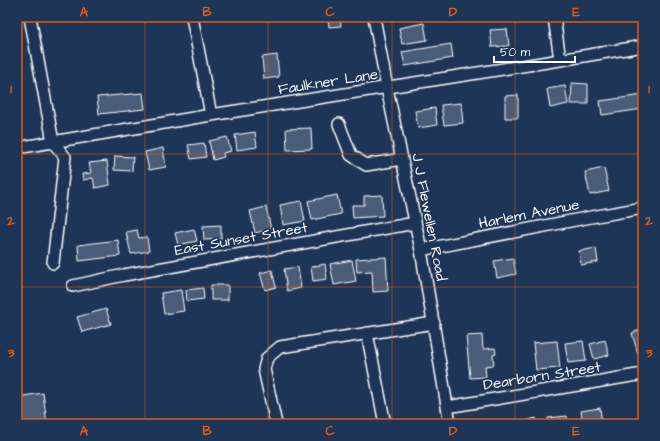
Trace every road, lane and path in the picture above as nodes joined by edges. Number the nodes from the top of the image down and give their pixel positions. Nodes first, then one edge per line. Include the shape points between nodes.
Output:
1 (30, 17) edge
2 (192, 17) edge
3 (374, 17) edge
4 (554, 17) edge
5 (643, 46) edge
6 (560, 60) junction
7 (387, 88) junction
8 (211, 116) junction
9 (339, 124) dead end
10 (53, 142) junction
11 (17, 148) edge
12 (402, 159) junction
13 (643, 208) edge
14 (415, 223) junction
15 (421, 250) junction
16 (53, 263) dead end
17 (73, 286) dead end
18 (434, 323) junction
19 (367, 333) junction
20 (643, 374) edge
21 (447, 407) junction
22 (276, 424) edge
23 (385, 424) edge
24 (450, 424) edge

1 - 10 street
2 - 8 street
3 - 7 street, J J Flewellen Road
4 - 6 street
5 - 6 street, Faulkner Lane
6 - 7 street, Faulkner Lane
7 - 8 street, Faulkner Lane
7 - 12 street, J J Flewellen Road
8 - 10 street, Faulkner Lane
9 - 12 street via 351,155 366,165
10 - 11 street, Faulkner Lane
10 - 16 street via 65,157
12 - 14 street, J J Flewellen Road
13 - 15 street, Harlem Avenue
14 - 15 street, J J Flewellen Road
14 - 17 street, East Sunset Street
15 - 18 street, J J Flewellen Road
18 - 19 street
18 - 21 street, J J Flewellen Road
19 - 22 street via 280,347 273,352 267,358 264,369
19 - 23 street
20 - 21 street, Dearborn Street
21 - 24 street, J J Flewellen Road

